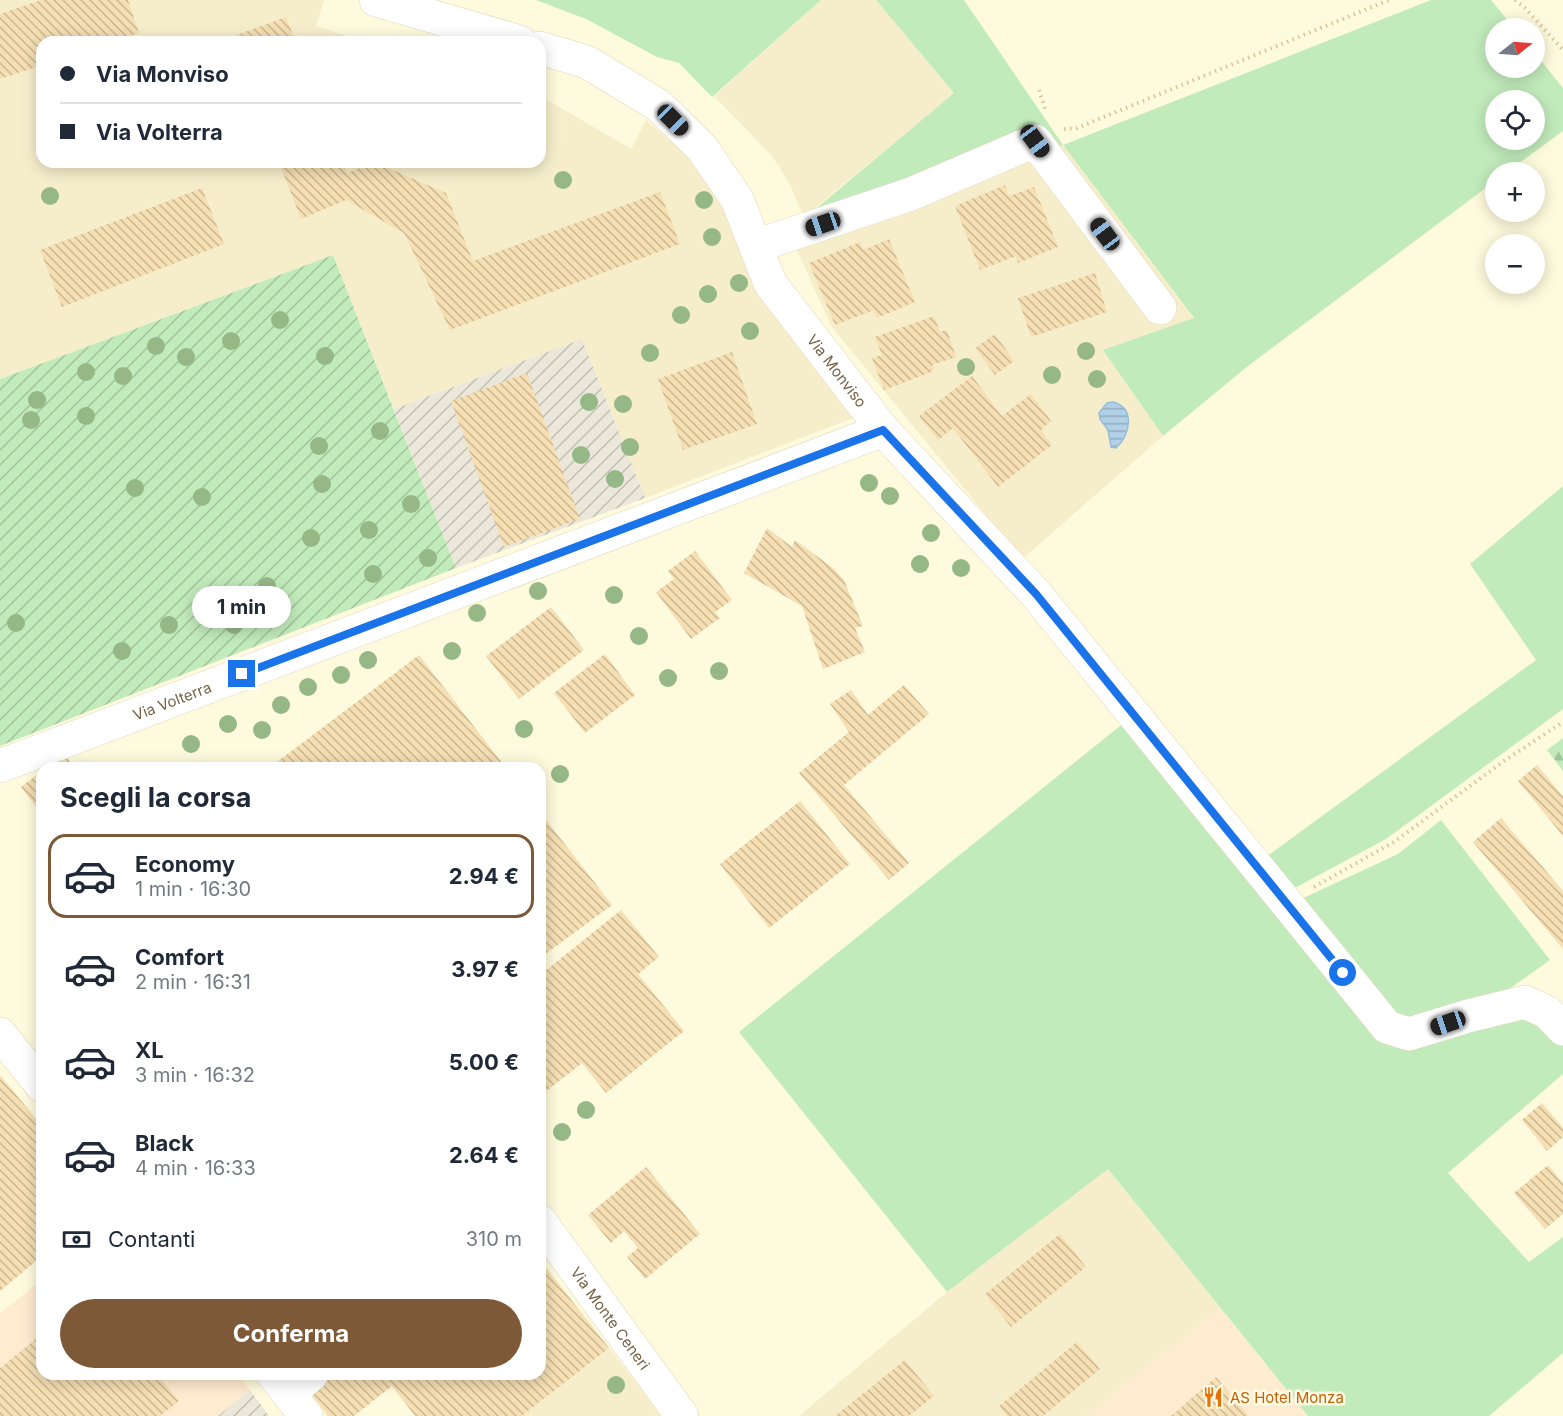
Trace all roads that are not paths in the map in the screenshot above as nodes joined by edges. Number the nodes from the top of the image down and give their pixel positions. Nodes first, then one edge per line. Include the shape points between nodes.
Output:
1 (376, 0) edge
2 (499, 36) edge
3 (546, 50) edge
4 (756, 246) junction
5 (1160, 308) dead end
6 (883, 430) junction
7 (0, 766) edge
8 (1563, 1029) edge
9 (0, 1034) edge
10 (36, 1079) edge
11 (546, 1229) edge
12 (682, 1416) edge

1 - 2 street
3 - 4 street, Via Monviso via 587,62 658,105 702,148 737,199
4 - 5 street via 911,194 1035,141
4 - 6 street, Via Monviso via 770,283
6 - 7 street, Via Volterra
6 - 8 street, Via Monviso via 1036,594 1387,1027 1409,1034 1526,1002 1547,1012
9 - 10 street
11 - 12 street, Via Monte Ceneri

